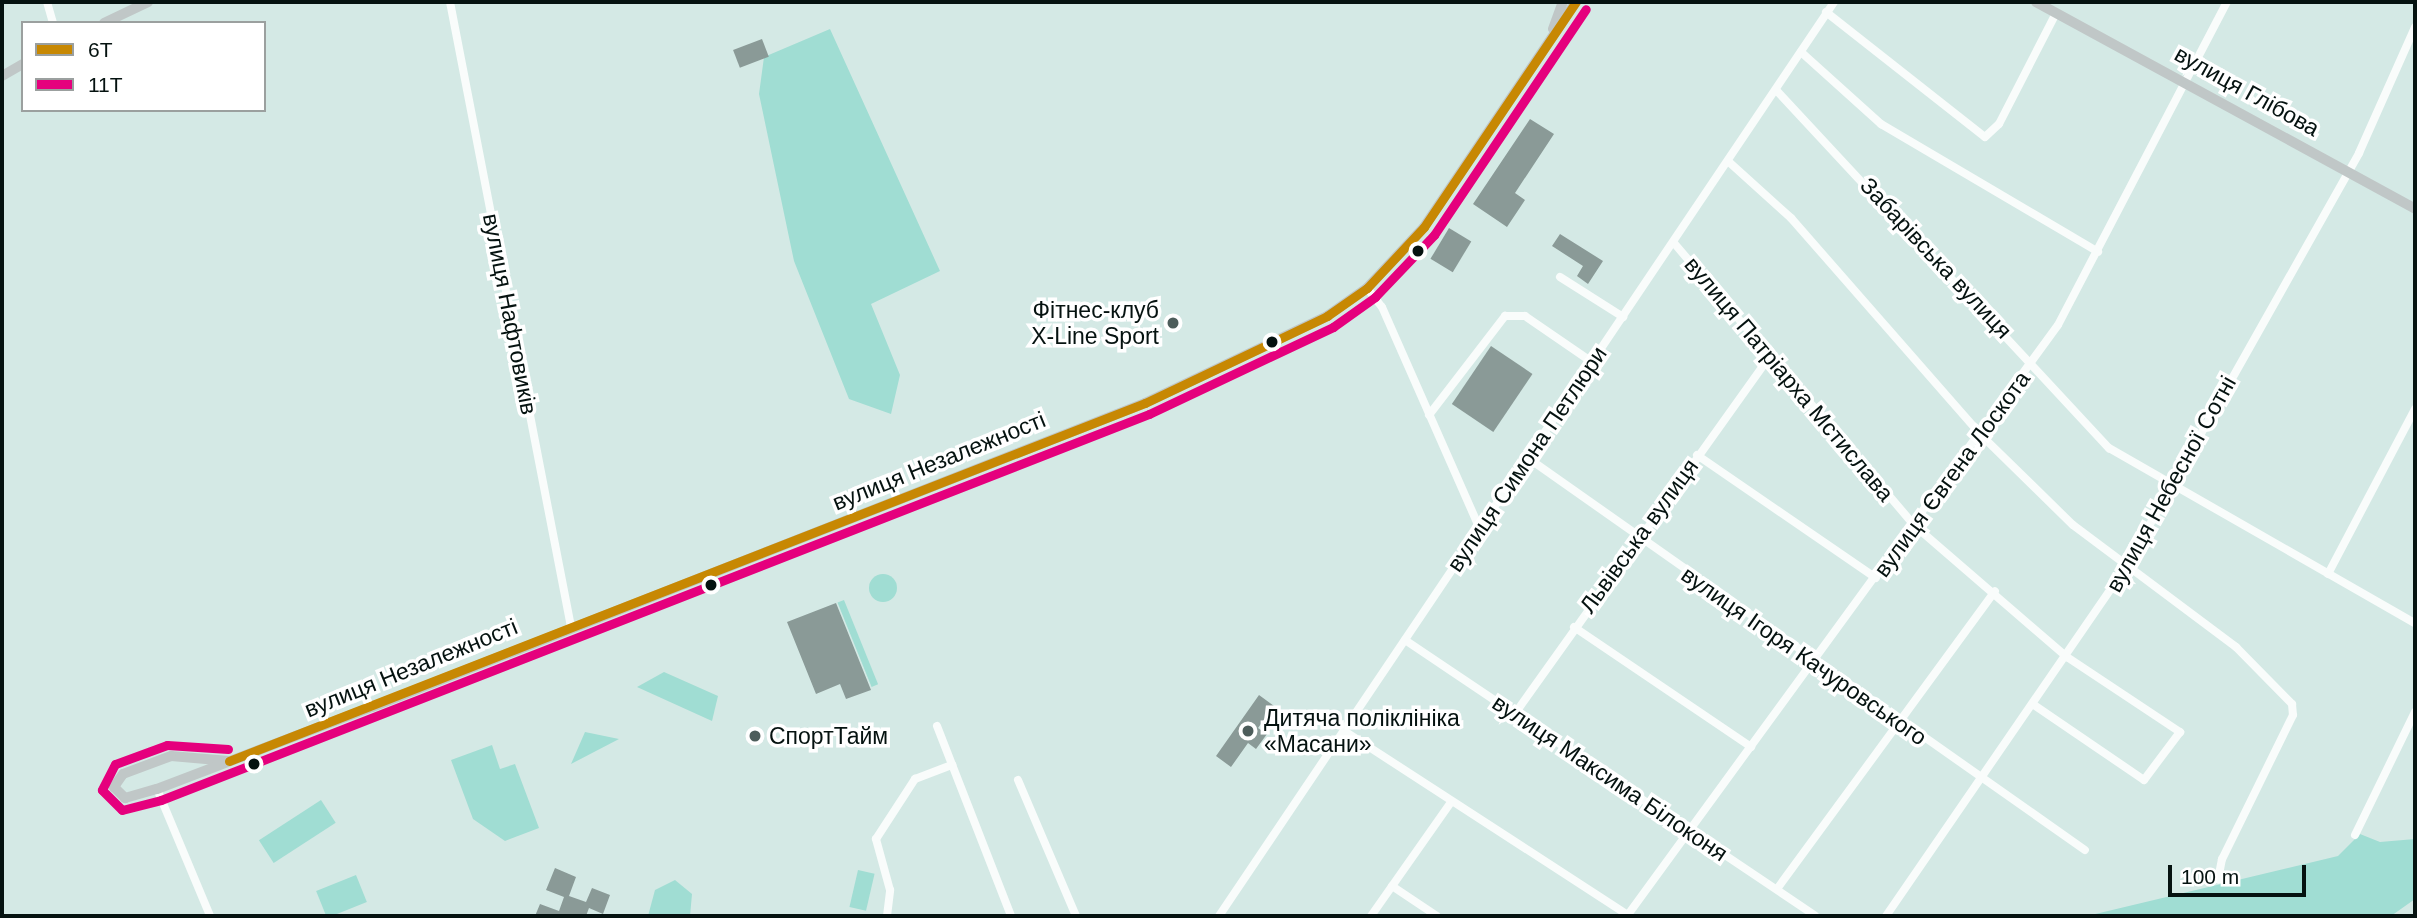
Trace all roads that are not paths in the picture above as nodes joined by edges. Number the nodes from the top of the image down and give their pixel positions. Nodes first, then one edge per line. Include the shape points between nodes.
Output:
1 (47, 2) edge
2 (148, 2) edge
3 (450, 2) edge
4 (1563, 2) edge
5 (1576, 2) edge
6 (1833, 2) edge
7 (2036, 2) edge
8 (2227, 2) edge
9 (1826, 12) junction
10 (2056, 13) junction
11 (52, 21) edge
12 (108, 21) edge
13 (2415, 27) edge
14 (1549, 41) junction
15 (1801, 52) junction
16 (21, 65) edge
17 (2, 76) edge
18 (2186, 81) junction
19 (1777, 90) junction
20 (1729, 162) junction
21 (2347, 170) junction
22 (2415, 209) edge
23 (1674, 243) junction
24 (2098, 252) junction
25 (1560, 277) dead end
26 (1367, 288) junction
27 (1623, 317) junction
28 (1768, 360) junction
29 (2034, 361) junction
30 (1592, 362) junction
31 (2415, 409) edge
32 (1429, 415) junction
33 (1983, 436) junction
34 (1697, 455) junction
35 (1528, 458) junction
36 (2171, 486) junction
37 (1915, 526) junction
38 (1480, 529) junction
39 (1635, 539) junction
40 (2127, 565) junction
41 (2328, 574) junction
42 (1876, 579) junction
43 (1995, 591) junction
44 (2415, 623) edge
45 (571, 627) junction
46 (1574, 627) junction
47 (1405, 640) junction
48 (2067, 657) junction
49 (1813, 663) junction
50 (2034, 705) junction
51 (2415, 712) edge
52 (1514, 715) junction
53 (1897, 722) junction
54 (937, 726) dead end
55 (1346, 732) junction
56 (1751, 747) junction
57 (229, 761) junction
58 (952, 765) junction
59 (1983, 778) junction
60 (1018, 780) dead end
61 (157, 789) junction
62 (1451, 802) junction
63 (1688, 831) junction
64 (2355, 835) dead end
65 (2085, 850) dead end
66 (2218, 880) dead end
67 (1392, 886) junction
68 (1777, 889) junction
69 (210, 916) edge
70 (887, 916) edge
71 (1011, 916) edge
72 (1076, 916) edge
73 (1219, 916) edge
74 (1371, 916) edge
75 (1437, 916) edge
76 (1628, 916) edge
77 (1815, 916) edge
78 (1886, 916) edge

1 - 11 street
2 - 12 street
3 - 45 street, вулиця Нафтовиків
4 - 14 street, вулиця Незалежності
5 - 14 street, вулиця Незалежності
6 - 9 street, вулиця Симона Петлюри
7 - 10 street, вулиця Глібова
8 - 18 street, вулиця Євгена Лоскота
9 - 10 street via 1984,137 1991,136 2045,43
9 - 15 street, вулиця Симона Петлюри
10 - 18 street, вулиця Глібова
13 - 21 street, вулиця Небесної Сотні
14 - 26 street, вулиця Незалежності via 1424,227
15 - 19 street, вулиця Симона Петлюри
15 - 24 street via 1881,124
16 - 17 street
18 - 21 street, вулиця Глібова
18 - 24 street, вулиця Євгена Лоскота
19 - 20 street, вулиця Симона Петлюри
19 - 29 street, Забарівська вулиця
20 - 23 street, вулиця Симона Петлюри
20 - 33 street via 1791,218
21 - 22 street, вулиця Глібова
21 - 36 street, вулиця Небесної Сотні
23 - 27 street, вулиця Симона Петлюри
23 - 28 street, вулиця Патріарха Мстислава
24 - 29 street, вулиця Євгена Лоскота
25 - 27 street
26 - 32 street
26 - 45 street, вулиця Незалежності via 1327,316 1145,403
27 - 30 street, вулиця Симона Петлюри
28 - 34 street, Львівська вулиця
28 - 37 street, вулиця Патріарха Мстислава
29 - 33 street, вулиця Євгена Лоскота
29 - 36 street, Забарівська вулиця via 2109,447
30 - 32 street via 1525,316 1505,316
30 - 35 street, вулиця Симона Петлюри
31 - 41 street
32 - 38 street
33 - 37 street, вулиця Євгена Лоскота
33 - 40 street via 2073,525
34 - 39 street, Львівська вулиця
34 - 42 street
35 - 38 street, вулиця Симона Петлюри
35 - 39 street, вулиця Ігоря Качуровського
36 - 40 street, вулиця Небесної Сотні
36 - 41 street, Забарівська вулиця
37 - 42 street, вулиця Євгена Лоскота
37 - 43 street, вулиця Патріарха Мстислава
38 - 47 street, вулиця Симона Петлюри
39 - 46 street, Львівська вулиця
39 - 49 street, вулиця Ігоря Качуровського
40 - 48 street, вулиця Небесної Сотні
40 - 66 street via 2236,647 2292,704 2293,715 2222,859
41 - 44 street, Забарівська вулиця
42 - 49 street, вулиця Євгена Лоскота
43 - 48 street, вулиця Патріарха Мстислава
43 - 53 street
45 - 57 street, вулиця Незалежності
46 - 52 street, Львівська вулиця
46 - 56 street
47 - 52 street, вулиця Максима Білоконя
47 - 55 street, вулиця Симона Петлюри
48 - 50 street, вулиця Небесної Сотні
48 - 50 street, вулиця Патріарха Мстислава via 2180,732 2144,780
49 - 53 street, вулиця Ігоря Качуровського
49 - 56 street, вулиця Євгена Лоскота
50 - 59 street, вулиця Небесної Сотні
51 - 64 street
52 - 63 street, вулиця Максима Білоконя
53 - 59 street, вулиця Ігоря Качуровського
53 - 68 street
54 - 58 street
55 - 62 street
55 - 73 street, вулиця Симона Петлюри
56 - 63 street, вулиця Євгена Лоскота
57 - 61 street, вулиця Незалежності
57 - 61 street, вулиця Незалежності via 171,756 123,775 114,787 125,798
58 - 70 street via 915,779 876,839 890,890
58 - 71 street
59 - 65 street, вулиця Ігоря Качуровського
59 - 78 street, вулиця Небесної Сотні
60 - 72 street
61 - 69 street
62 - 67 street
62 - 76 street
63 - 68 street, вулиця Максима Білоконя
63 - 76 street, вулиця Євгена Лоскота
67 - 74 street
67 - 75 street
68 - 77 street, вулиця Максима Білоконя

